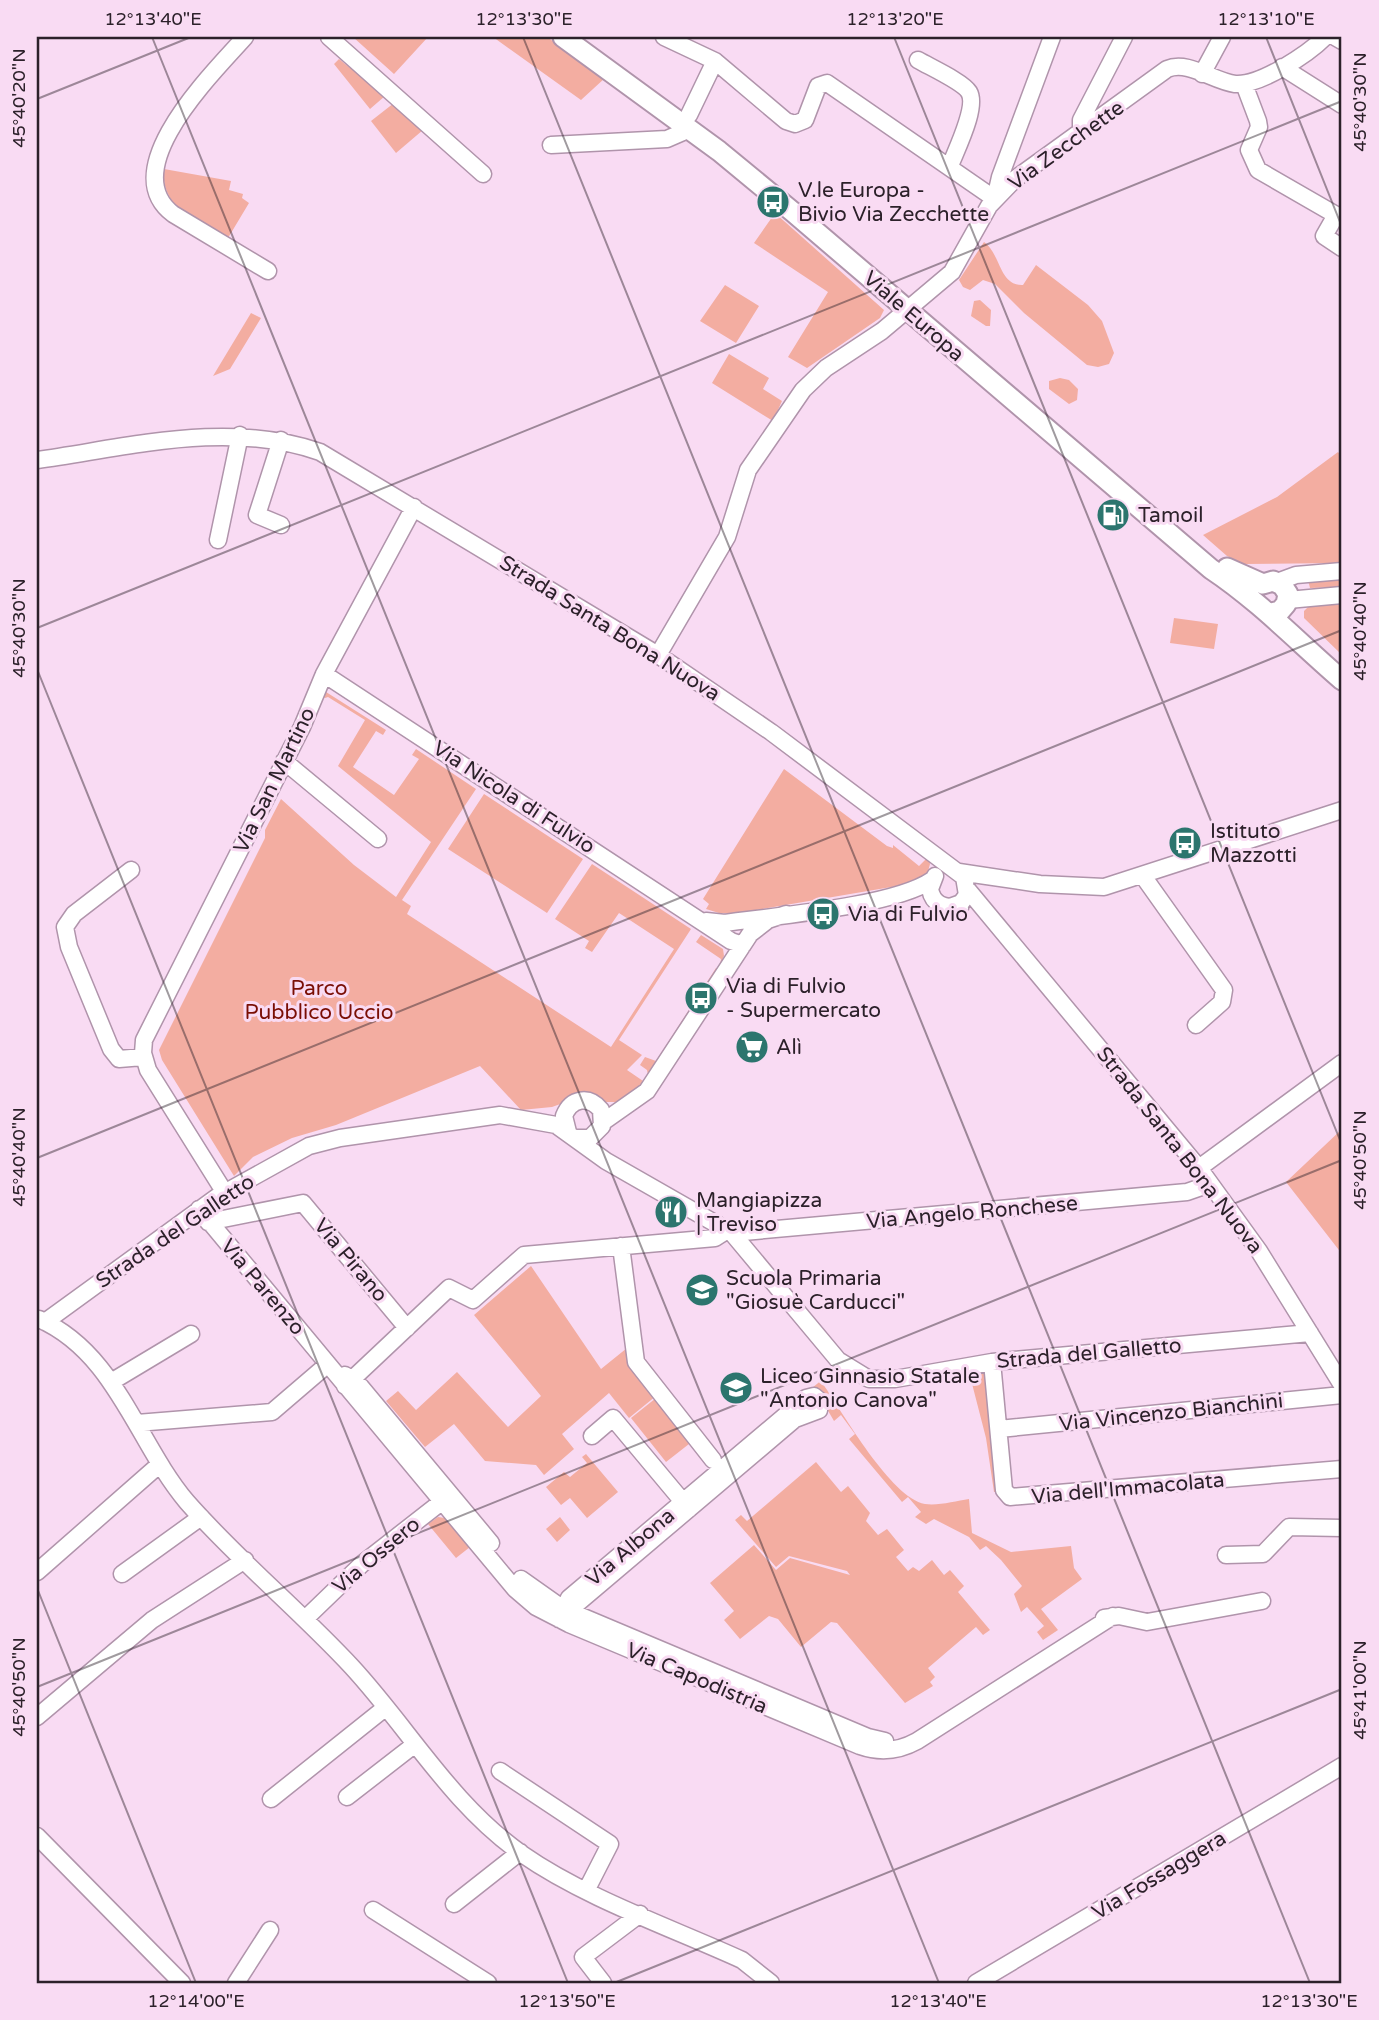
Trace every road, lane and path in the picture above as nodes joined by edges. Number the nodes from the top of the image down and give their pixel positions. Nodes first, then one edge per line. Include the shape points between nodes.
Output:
1 (245, 37) edge
2 (329, 37) edge
3 (563, 37) edge
4 (582, 37) edge
5 (664, 37) edge
6 (1052, 37) edge
7 (1124, 37) edge
8 (1222, 37) edge
9 (1325, 37) edge
10 (1335, 37) edge
11 (1342, 41) edge
12 (918, 60) dead end
13 (715, 61) junction
14 (1282, 67) junction
15 (1202, 74) junction
16 (1244, 84) junction
17 (1342, 105) edge
18 (689, 122) junction
19 (1082, 132) junction
20 (551, 145) dead end
21 (950, 166) junction
22 (483, 174) dead end
23 (995, 199) junction
24 (1342, 248) edge
25 (268, 271) dead end
26 (912, 307) junction
27 (240, 435) junction
28 (281, 440) junction
29 (37, 460) edge
30 (414, 507) junction
31 (281, 525) dead end
32 (218, 541) dead end
33 (1342, 572) edge
34 (1270, 583) junction
35 (1342, 595) edge
36 (1275, 606) junction
37 (658, 655) junction
38 (1342, 670) edge
39 (324, 674) junction
40 (1342, 680) edge
41 (284, 761) junction
42 (1342, 810) edge
43 (378, 839) dead end
44 (922, 846) junction
45 (131, 870) dead end
46 (1143, 876) junction
47 (933, 878) junction
48 (962, 880) junction
49 (887, 896) junction
50 (945, 906) junction
51 (786, 914) junction
52 (1000, 927) junction
53 (724, 929) junction
54 (743, 944) junction
55 (733, 960) junction
56 (1196, 1025) dead end
57 (143, 1057) junction
58 (1342, 1063) edge
59 (592, 1102) junction
60 (629, 1104) junction
61 (569, 1106) junction
62 (516, 1116) junction
63 (602, 1126) junction
64 (573, 1135) junction
65 (615, 1166) junction
66 (1199, 1168) junction
67 (1210, 1184) junction
68 (225, 1193) junction
69 (204, 1215) junction
70 (710, 1221) junction
71 (729, 1232) junction
72 (690, 1238) junction
73 (621, 1246) junction
74 (41, 1320) edge
75 (407, 1328) junction
76 (1310, 1332) junction
77 (191, 1334) dead end
78 (992, 1362) junction
79 (328, 1364) junction
80 (111, 1382) junction
81 (349, 1383) junction
82 (1342, 1385) edge
83 (1342, 1395) edge
84 (137, 1423) junction
85 (999, 1429) junction
86 (592, 1436) dead end
87 (713, 1460) dead end
88 (160, 1464) junction
89 (1342, 1469) edge
90 (446, 1498) junction
91 (686, 1505) junction
92 (201, 1517) junction
93 (1342, 1528) edge
94 (1226, 1555) dead end
95 (245, 1560) junction
96 (37, 1572) edge
97 (122, 1574) dead end
98 (583, 1593) junction
99 (544, 1598) junction
100 (1262, 1601) dead end
101 (563, 1613) junction
102 (1113, 1616) junction
103 (304, 1619) junction
104 (597, 1623) junction
105 (385, 1708) junction
106 (37, 1717) edge
107 (414, 1745) junction
108 (1342, 1766) edge
109 (500, 1771) dead end
110 (347, 1797) dead end
111 (271, 1798) dead end
112 (37, 1836) edge
113 (520, 1852) junction
114 (587, 1889) junction
115 (454, 1904) dead end
116 (373, 1910) dead end
117 (640, 1914) junction
118 (270, 1930) dead end
119 (181, 1983) edge
120 (236, 1983) edge
121 (488, 1983) edge
122 (603, 1983) edge
123 (770, 1983) edge
124 (976, 1983) edge

1 - 25 street via 176,115 156,168 155,189 160,203 173,214
2 - 22 street
3 - 18 main road, Viale Europa
4 - 18 main road, Viale Europa
5 - 13 street
6 - 23 street
7 - 19 street via 1081,120
8 - 15 street
9 - 14 street
10 - 11 street
12 - 21 street via 964,87 971,97 970,113
13 - 18 street
13 - 21 street via 789,122 799,124 805,120 818,86 827,83
14 - 16 street
14 - 17 street
15 - 16 street, Via Zecchette
15 - 19 street, Via Zecchette via 1177,66 1167,68
16 - 24 street via 1259,127 1249,150 1256,166 1336,215 1324,236
18 - 20 street via 667,139
18 - 26 main road, Viale Europa
19 - 23 street, Via Zecchette via 1015,179
21 - 23 street
23 - 26 street, Via Zecchette via 958,264
26 - 34 main road, Viale Europa via 1223,566
26 - 36 main road, Viale Europa via 1202,561
26 - 37 street, Via Zecchette via 813,378 793,402 748,470 727,537
27 - 28 street, Strada Santa Bona Nuova
27 - 29 street, Strada Santa Bona Nuova
27 - 32 street
28 - 30 street, Strada Santa Bona Nuova via 332,458
28 - 31 street via 257,515
30 - 37 street, Strada Santa Bona Nuova
30 - 39 street, Via San Martino
33 - 34 street via 1296,575
34 - 36 main road, Viale Europa via 1286,589
34 - 36 main road via 1256,596
35 - 36 street
36 - 38 main road, Viale Europa
36 - 40 main road, Viale Europa via 1291,637
37 - 44 street, Strada Santa Bona Nuova via 771,732
39 - 41 street, Via San Martino
39 - 53 street, Via Nicola di Fulvio
41 - 43 street
41 - 57 street, Via San Martino via 158,1008 144,1040
42 - 46 street
44 - 47 street via 933,860
44 - 48 street, Strada Santa Bona Nuova
45 - 57 street via 74,914 65,927 111,1049 119,1059
46 - 48 street via 1093,888 988,878
46 - 56 street via 1224,990 1222,1002
47 - 48 street via 941,871
47 - 49 street via 910,892
47 - 50 street via 931,895
48 - 50 street via 961,903
48 - 52 street, Strada Santa Bona Nuova
49 - 50 street via 907,895
49 - 51 street
50 - 52 street via 978,912
51 - 53 street
51 - 54 street via 763,923
52 - 66 street, Strada Santa Bona Nuova
53 - 54 street, Via Nicola di Fulvio
53 - 55 street
54 - 55 street
55 - 60 street via 652,1084
57 - 68 street
58 - 66 street
59 - 60 street
59 - 61 street via 580,1100
59 - 63 street via 601,1110
60 - 63 street
61 - 62 street, Strada del Galletto
61 - 64 street via 564,1116
62 - 64 street, Strada del Galletto via 544,1121
62 - 68 street, Strada del Galletto via 470,1118 328,1140
63 - 64 street via 590,1138
63 - 65 street via 603,1150
64 - 65 street, Strada del Galletto
65 - 70 street, Strada del Galletto
66 - 67 street, Strada Santa Bona Nuova
67 - 71 street, Via Angelo Ronchese via 1187,1192
67 - 76 street, Strada Santa Bona Nuova
68 - 69 street, Strada del Galletto
69 - 74 street, Strada del Galletto
69 - 75 street, Via Pirano via 303,1203
69 - 79 street, Via Parenzo
70 - 71 street, Strada del Galletto
70 - 72 street
71 - 72 street via 715,1238
71 - 78 street, Strada del Galletto via 838,1360 860,1376 883,1380
72 - 73 street
73 - 75 street via 524,1255 473,1300 449,1289
73 - 87 street via 636,1362
74 - 80 street via 74,1343
75 - 81 street
76 - 78 street, Strada del Galletto
76 - 82 street, Strada Santa Bona Nuova
77 - 80 street
78 - 85 street, Via dell'Immacolata
79 - 81 street, Via Parenzo
79 - 84 street via 272,1412
80 - 84 street
81 - 90 street, Via Capodistria
83 - 85 street, Via Vincenzo Bianchini
84 - 88 street
85 - 89 street, Via dell'Immacolata via 1004,1490 1014,1498
86 - 91 street, Via Albona via 613,1418
88 - 92 street
88 - 96 street
90 - 99 street, Via Capodistria via 522,1581
90 - 101 street, Via Capodistria via 515,1589 536,1607
90 - 103 street, Via Ossero via 362,1564
91 - 91 street, Via Albona via 795,1419 819,1410 818,1398 806,1398
91 - 98 street, Via Albona
92 - 95 street
92 - 97 street
93 - 94 street via 1289,1527 1263,1554
95 - 103 street
95 - 106 street via 152,1620
98 - 99 street, Via Albona
98 - 101 street, Via Albona
98 - 104 street, Via Albona
99 - 101 street, Via Capodistria
100 - 102 street, Via Capodistria via 1147,1622
101 - 102 street, Via Capodistria via 860,1746 884,1751 917,1741
101 - 104 street, Via Capodistria
102 - 104 street, Via Capodistria via 1089,1621 914,1733 888,1741 863,1736
103 - 105 street
105 - 107 street
105 - 111 street
107 - 110 street
107 - 113 street via 469,1810
108 - 124 street, Via Fossaggera
109 - 114 street via 610,1844
112 - 119 street
113 - 114 street
113 - 115 street
114 - 117 street
116 - 121 street
117 - 122 street via 583,1957
117 - 123 street via 742,1960
118 - 120 street

